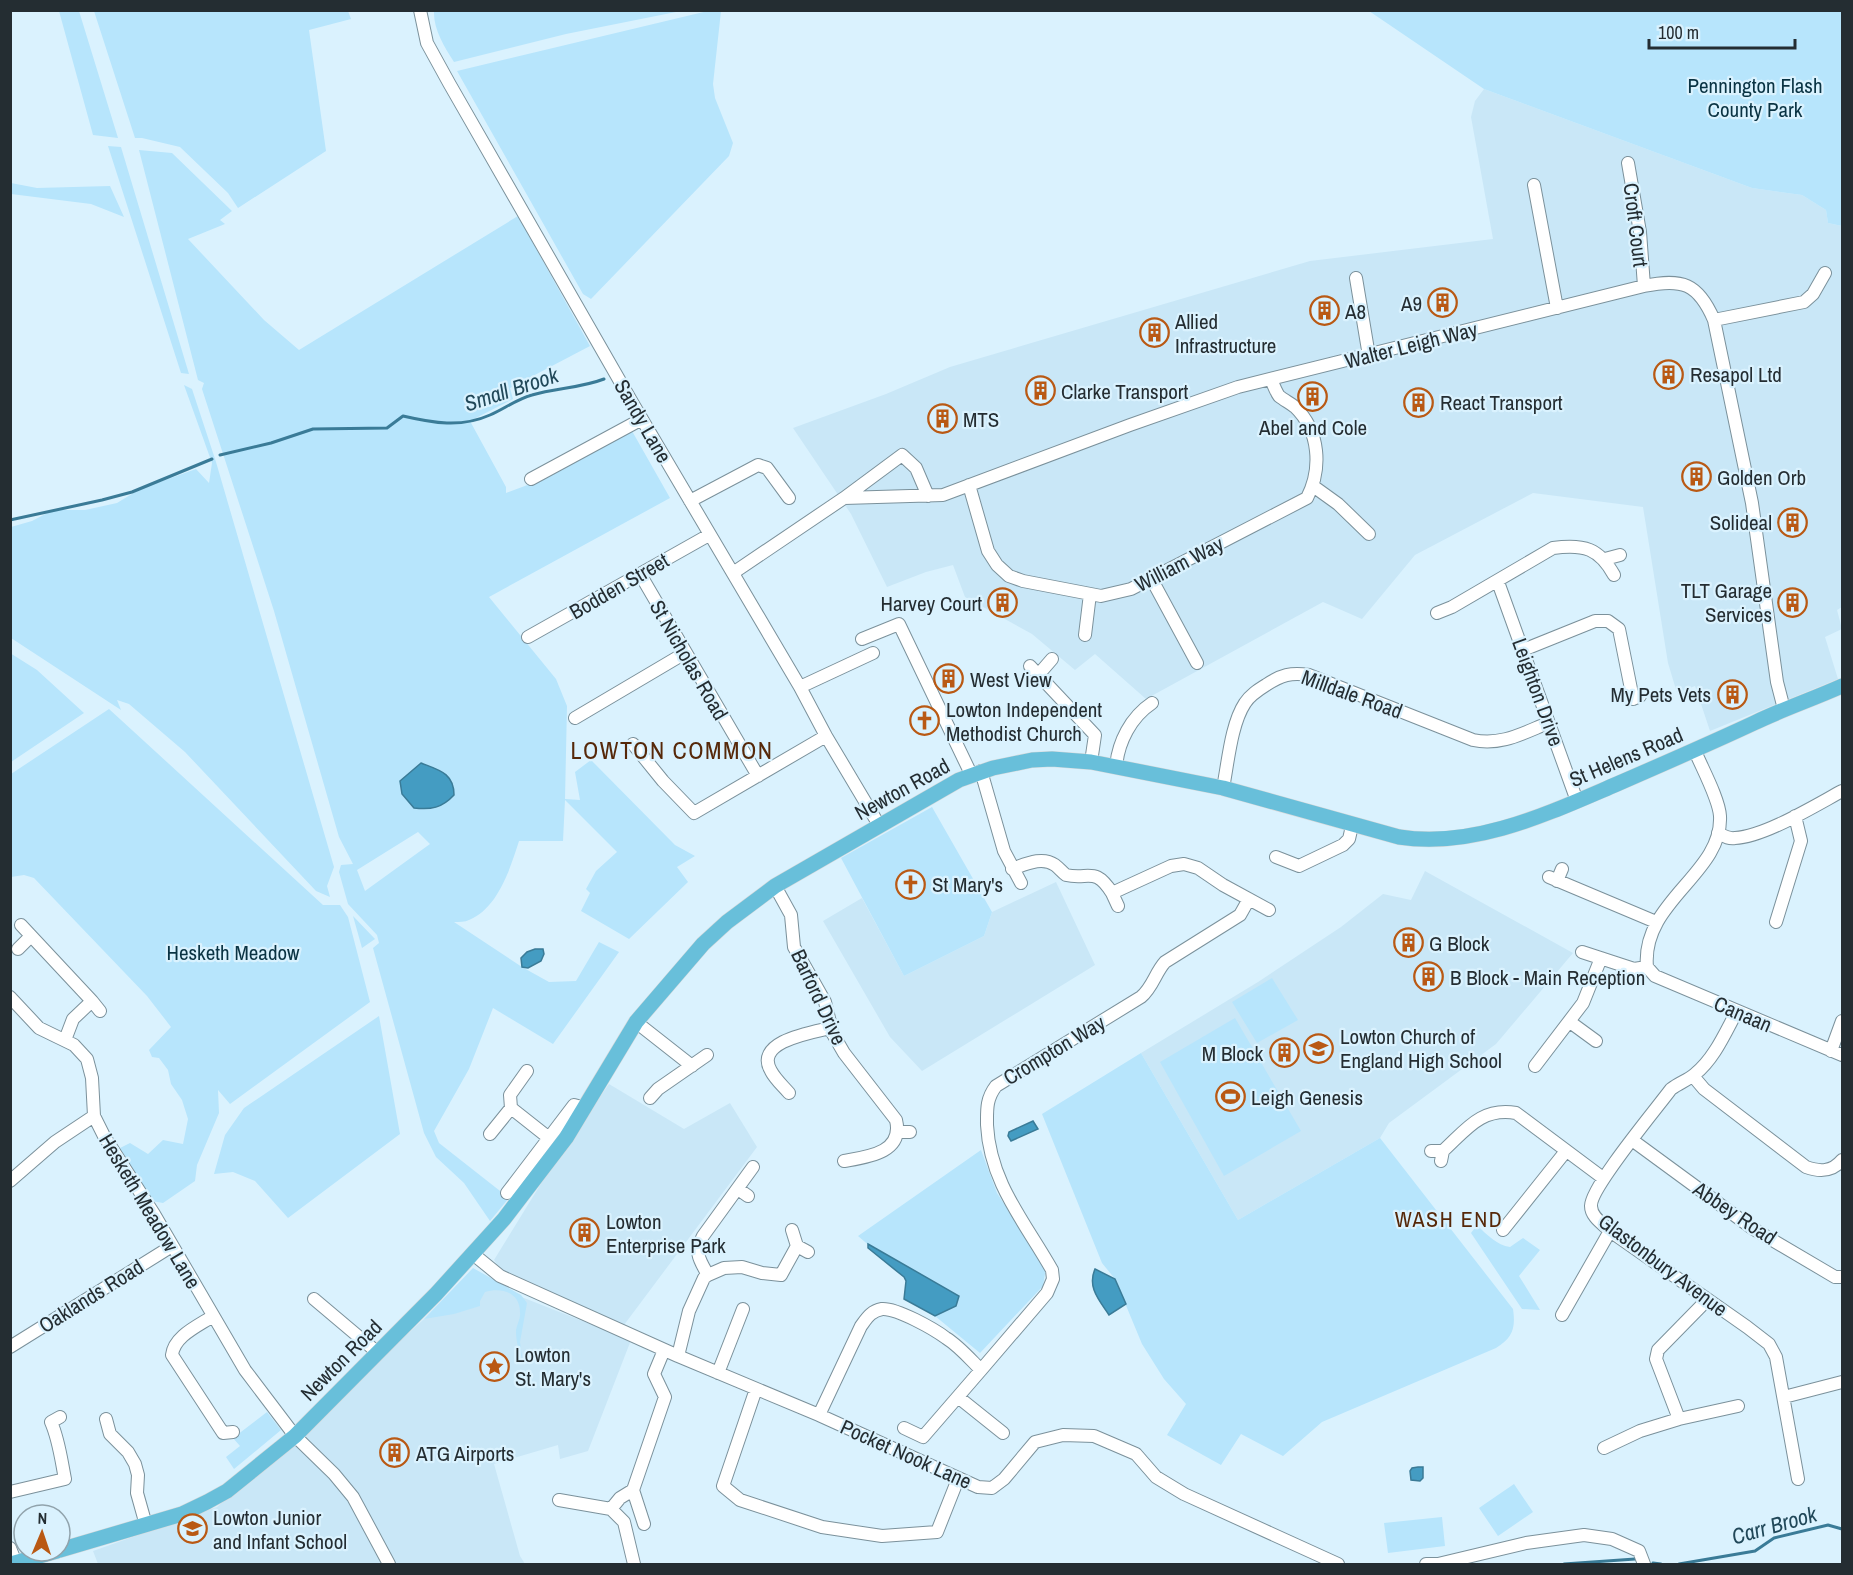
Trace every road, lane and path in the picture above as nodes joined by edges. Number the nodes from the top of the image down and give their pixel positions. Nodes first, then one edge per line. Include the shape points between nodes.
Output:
1 (420, 10) edge
2 (1628, 163) dead end
3 (1534, 185) dead end
4 (1825, 273) dead end
5 (1356, 278) dead end
6 (1644, 286) junction
7 (1557, 308) junction
8 (1714, 320) junction
9 (1369, 356) junction
10 (1271, 379) junction
11 (642, 419) junction
12 (531, 478) dead end
13 (969, 485) junction
14 (1313, 486) junction
15 (928, 496) junction
16 (789, 498) dead end
17 (844, 498) junction
18 (690, 501) junction
19 (1369, 534) dead end
20 (709, 535) junction
21 (1620, 555) dead end
22 (1605, 559) junction
23 (733, 573) junction
24 (640, 574) junction
25 (1614, 575) dead end
26 (1151, 578) junction
27 (1498, 582) junction
28 (1090, 594) junction
29 (1437, 613) dead end
30 (1085, 635) dead end
31 (528, 637) dead end
32 (862, 639) dead end
33 (1523, 650) junction
34 (685, 653) junction
35 (873, 653) dead end
36 (1052, 659) dead end
37 (1197, 663) dead end
38 (1842, 686) edge
39 (800, 687) junction
40 (1633, 699) dead end
41 (1152, 703) dead end
42 (1784, 709) junction
43 (575, 718) dead end
44 (1548, 723) junction
45 (826, 736) junction
46 (633, 744) dead end
47 (1695, 751) junction
48 (1091, 762) junction
49 (1116, 767) junction
50 (976, 772) junction
51 (758, 776) junction
52 (1223, 788) junction
53 (1842, 791) edge
54 (1577, 801) junction
55 (1795, 816) junction
56 (879, 825) junction
57 (1352, 826) junction
58 (1718, 833) junction
59 (1418, 840) joint
60 (1276, 857) dead end
61 (1012, 869) junction
62 (1556, 876) dead end
63 (1021, 883) dead end
64 (775, 886) junction
65 (1112, 893) junction
66 (1249, 899) junction
67 (1118, 906) dead end
68 (1269, 910) dead end
69 (1656, 922) junction
70 (1776, 922) dead end
71 (21, 925) dead end
72 (31, 936) junction
73 (18, 949) dead end
74 (1582, 952) dead end
75 (1601, 958) junction
76 (1647, 967) junction
77 (10, 997) edge
78 (92, 1001) junction
79 (100, 1011) dead end
80 (1737, 1011) junction
81 (1842, 1021) edge
82 (636, 1022) junction
83 (1570, 1022) junction
84 (830, 1028) junction
85 (65, 1040) junction
86 (1596, 1041) dead end
87 (1837, 1053) edge
88 (707, 1055) dead end
89 (692, 1066) junction
90 (1535, 1066) dead end
91 (527, 1071) dead end
92 (1693, 1076) junction
93 (789, 1093) dead end
94 (650, 1098) dead end
95 (511, 1108) junction
96 (585, 1108) junction
97 (94, 1116) junction
98 (897, 1132) junction
99 (910, 1132) dead end
100 (490, 1134) dead end
101 (549, 1138) junction
102 (1632, 1140) junction
103 (1566, 1150) junction
104 (1438, 1155) dead end
105 (1842, 1160) edge
106 (844, 1161) dead end
107 (753, 1167) dead end
108 (1603, 1178) junction
109 (10, 1180) edge
110 (507, 1192) dead end
111 (792, 1230) dead end
112 (1610, 1231) junction
113 (1502, 1232) dead end
114 (172, 1246) junction
115 (473, 1254) junction
116 (708, 1275) junction
117 (1842, 1277) edge
118 (314, 1299) dead end
119 (1707, 1300) junction
120 (743, 1309) dead end
121 (1562, 1315) dead end
122 (213, 1316) junction
123 (10, 1347) edge
124 (664, 1350) junction
125 (378, 1353) junction
126 (678, 1356) junction
127 (981, 1370) junction
128 (717, 1373) junction
129 (1842, 1382) edge
130 (756, 1389) junction
131 (958, 1397) junction
132 (1784, 1397) junction
133 (1737, 1406) dead end
134 (819, 1415) junction
135 (60, 1417) dead end
136 (106, 1419) dead end
137 (1679, 1419) junction
138 (904, 1428) dead end
139 (1003, 1433) dead end
140 (225, 1434) dead end
141 (295, 1436) junction
142 (1604, 1448) dead end
143 (958, 1479) junction
144 (1798, 1479) dead end
145 (633, 1490) junction
146 (10, 1492) edge
147 (559, 1500) dead end
148 (611, 1509) junction
149 (644, 1524) dead end
150 (146, 1525) junction
151 (72, 1547) edge
152 (10, 1548) edge
153 (14, 1564) edge
154 (389, 1564) edge
155 (634, 1564) edge
156 (1338, 1564) edge
157 (1426, 1564) edge
158 (1644, 1564) edge

1 - 11 street, Sandy Lane via 433,53
2 - 6 street, Croft Court
3 - 7 street
4 - 8 street via 1804,302
5 - 9 street
6 - 7 street, Walter Leigh Way
6 - 8 street, Walter Leigh Way via 1665,282 1690,287 1700,294
7 - 9 street, Walter Leigh Way
8 - 42 street, Walter Leigh Way via 1752,503
9 - 10 street, Walter Leigh Way
10 - 13 street, Walter Leigh Way via 1130,425
10 - 14 street via 1279,395 1296,407 1311,429 1318,456
11 - 12 street
11 - 18 street, Sandy Lane
13 - 15 street, Walter Leigh Way
13 - 28 street, William Way via 988,551 1009,576
14 - 19 street
14 - 26 street, William Way via 1307,498
15 - 17 street, Walter Leigh Way
15 - 17 street via 916,468 902,455
16 - 18 street via 767,468 758,465
17 - 23 street
18 - 20 street, Sandy Lane
20 - 23 street, Sandy Lane
20 - 24 street, Bodden Street
21 - 22 street
22 - 25 street
22 - 27 street via 1587,549 1553,548
23 - 39 street, Sandy Lane
24 - 31 street, Bodden Street
24 - 34 street, St Nicholas Road
26 - 28 street, William Way via 1131,589 1101,596
26 - 37 street
27 - 29 street
27 - 33 street, Leighton Drive
28 - 30 street
32 - 50 street via 899,624
33 - 40 street via 1595,621 1608,621 1619,629
33 - 44 street, Leighton Drive
34 - 43 street
34 - 51 street, St Nicholas Road
35 - 39 street
36 - 48 street via 1034,670 1095,735
38 - 42 main road, St Helens Road
39 - 45 street, Sandy Lane
41 - 49 street via 1131,721
42 - 47 main road, St Helens Road
44 - 52 street, Milldale Road via 1504,741 1487,743 1293,672 1278,677 1244,703
44 - 54 street, Leighton Drive
45 - 51 street
45 - 56 street, Sandy Lane
46 - 51 street via 694,813
47 - 54 main road, St Helens Road
47 - 58 street via 1718,806
48 - 49 main road, Newton Road
48 - 50 main road, Newton Road via 1052,759
49 - 52 main road, Newton Road
50 - 56 main road, Newton Road
50 - 61 street
52 - 57 main road, Newton Road
53 - 55 street
54 - 59 main road, St Helens Road via 1484,833 1449,840
55 - 58 street via 1751,836 1726,838
55 - 70 street via 1801,841
56 - 64 main road, Newton Road
57 - 59 main road, Newton Road
57 - 60 street via 1349,839 1342,845 1299,866
58 - 69 street via 1709,856
61 - 63 street
61 - 65 street via 1048,862 1066,875 1091,875
62 - 69 street
64 - 82 main road, Newton Road via 703,944
64 - 84 street, Barford Drive via 791,915 794,947 825,1002
65 - 66 street via 1171,866 1184,864 1198,868
65 - 67 street
66 - 68 street
66 - 127 street, Crompton Way via 1240,915 1165,962 1153,985 1141,997 996,1086 991,1093 987,1107 988,1138 1000,1183 1052,1270 1053,1279 1047,1293
69 - 76 street
71 - 72 street
72 - 73 street
72 - 78 street
74 - 75 street
75 - 76 street via 1634,969
75 - 83 street via 1583,1003
76 - 80 street, Canaan via 1655,976
77 - 85 street, Hesketh Meadow Lane via 39,1028
78 - 79 street
78 - 85 street via 73,1019
80 - 87 street, Canaan
80 - 92 street, Glastonbury Avenue via 1707,1063
81 - 87 street
82 - 89 street
82 - 96 main road, Newton Road
83 - 86 street
83 - 90 street via 1540,1052
84 - 93 street via 792,1038 771,1052 770,1071
84 - 98 street, Barford Drive via 844,1053 894,1115
85 - 97 street, Hesketh Meadow Lane via 78,1048 89,1065
88 - 89 street
89 - 94 street
91 - 95 street via 510,1095
92 - 102 street, Glastonbury Avenue via 1671,1089
92 - 105 street via 1704,1089 1806,1167 1823,1171 1838,1166
95 - 100 street
95 - 101 street
96 - 101 street via 574,1105
96 - 115 main road, Newton Road via 531,1185
97 - 109 street
97 - 114 street, Hesketh Meadow Lane
98 - 99 street
98 - 106 street via 888,1149
101 - 110 street
102 - 108 street, Glastonbury Avenue
102 - 117 street, Abbey Road via 1752,1228 1835,1277
103 - 104 street via 1516,1113 1505,1111 1480,1117
103 - 108 street
103 - 113 street
107 - 116 street via 743,1193 702,1236 698,1255
108 - 112 street, Glastonbury Avenue via 1590,1205 1596,1218
111 - 116 street via 803,1249 782,1275 742,1267 724,1268
112 - 119 street, Glastonbury Avenue
112 - 121 street
114 - 122 street, Hesketh Meadow Lane
114 - 123 street, Oaklands Road
115 - 124 street, Pocket Nook Lane via 500,1276
115 - 125 main road, Newton Road
116 - 126 street via 689,1311
118 - 125 street
119 - 132 street, Glastonbury Avenue via 1769,1344 1776,1357
119 - 137 street via 1658,1350 1656,1359
120 - 128 street
122 - 140 street via 178,1340 171,1355
122 - 141 street, Hesketh Meadow Lane via 245,1370
124 - 126 street, Pocket Nook Lane
124 - 145 street via 654,1374 665,1397
125 - 141 main road, Newton Road
126 - 128 street, Pocket Nook Lane
127 - 131 street, Crompton Way
127 - 134 street via 948,1339 924,1325 892,1311 876,1311 861,1326
128 - 130 street, Pocket Nook Lane
129 - 132 street
130 - 134 street, Pocket Nook Lane
130 - 143 street via 723,1486 740,1500 822,1527 882,1536 937,1532
131 - 138 street, Crompton Way via 924,1437
131 - 139 street
132 - 144 street, Glastonbury Avenue
133 - 137 street
134 - 143 street, Pocket Nook Lane
135 - 146 street via 51,1422 59,1438 66,1479
136 - 150 street via 110,1434 135,1464 137,1493
137 - 142 street
141 - 150 main road, Newton Road via 227,1491 182,1514
141 - 154 street, Hesketh Meadow Lane via 353,1497
143 - 156 street, Pocket Nook Lane via 992,1488 1035,1442 1063,1435 1094,1436 1136,1454 1156,1477 1185,1494
145 - 148 street
145 - 149 street
147 - 148 street
148 - 155 street via 624,1522
150 - 151 main road, Newton Road
152 - 153 street
157 - 158 street via 1584,1535 1612,1539 1639,1551

